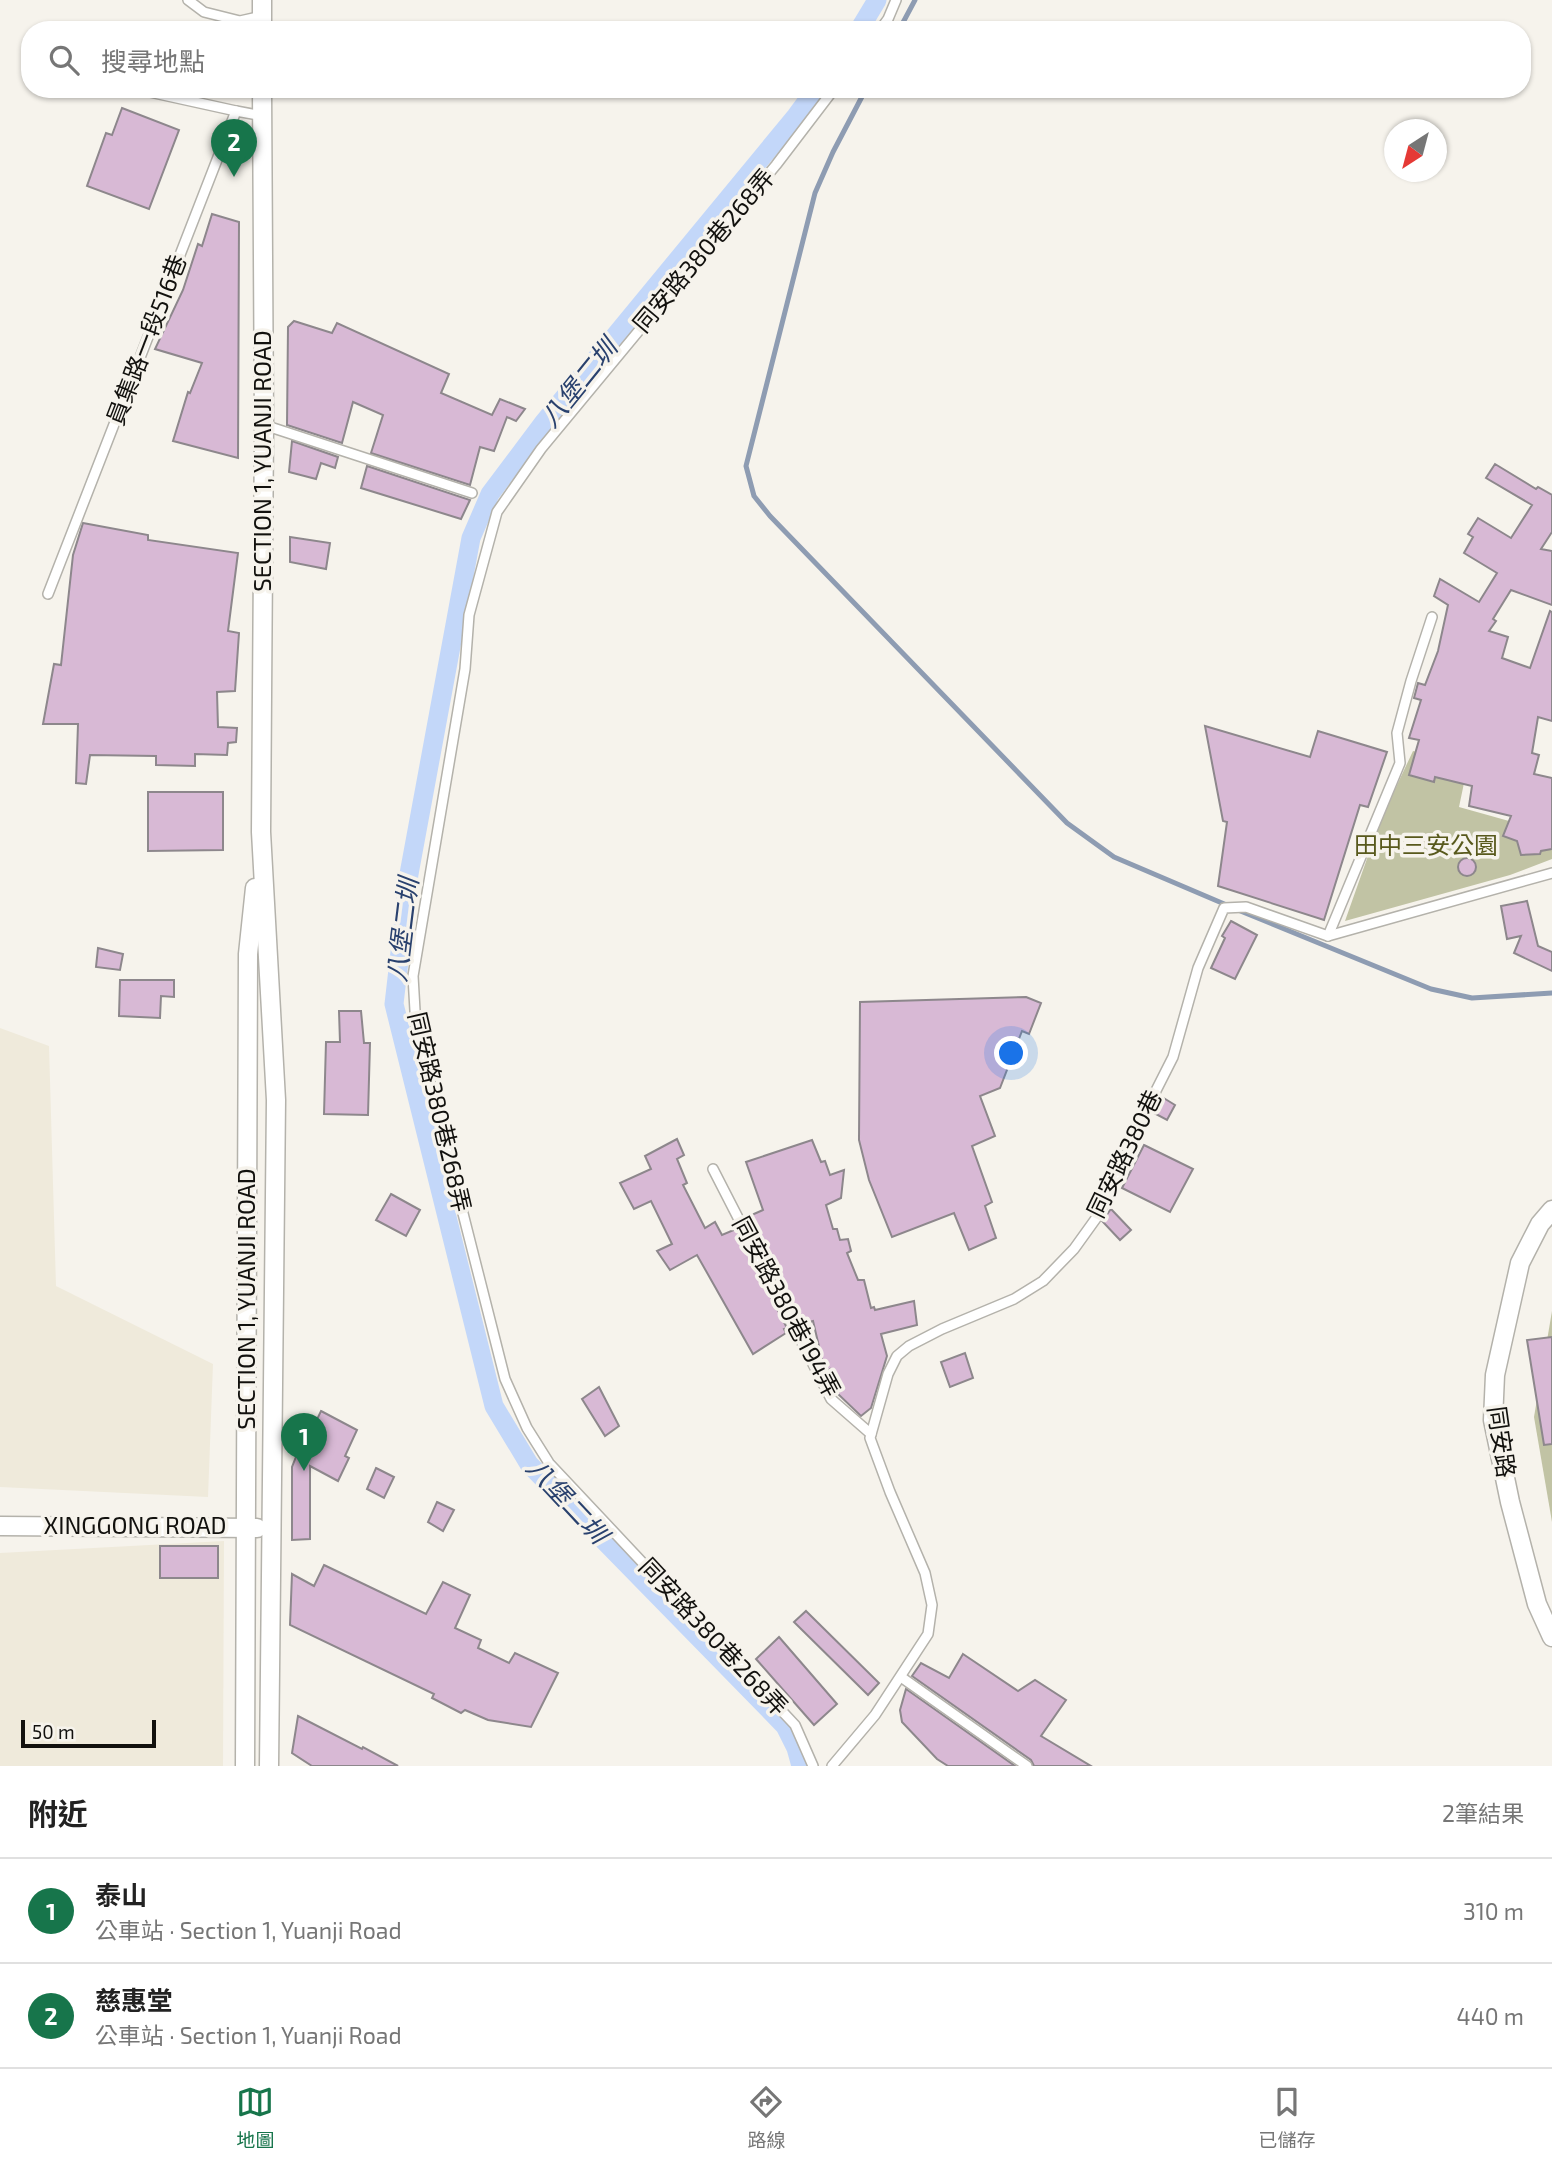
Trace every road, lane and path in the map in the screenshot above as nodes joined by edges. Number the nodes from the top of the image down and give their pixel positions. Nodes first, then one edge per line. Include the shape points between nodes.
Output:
1 (188, 0) edge
2 (896, 0) edge
3 (262, 15) edge
4 (887, 21) edge
5 (177, 98) edge
6 (262, 98) edge
7 (827, 98) edge
8 (236, 111) junction
9 (262, 116) junction
10 (264, 425) junction
11 (472, 493) dead end
12 (48, 594) dead end
13 (1432, 617) dead end
14 (261, 832) junction
15 (1552, 873) edge
16 (1328, 936) junction
17 (713, 1169) dead end
18 (1552, 1210) edge
19 (871, 1434) junction
20 (0, 1526) edge
21 (247, 1527) junction
22 (271, 1529) junction
23 (1552, 1637) edge
24 (901, 1677) junction
25 (245, 1766) edge
26 (269, 1766) edge
27 (813, 1766) edge
28 (832, 1766) edge
29 (1027, 1766) edge

1 - 3 lane via 204,12 240,21
2 - 4 lane
5 - 8 lane
6 - 9 street, SECTION 1, YUANJI ROAD
7 - 27 lane, 同安路380巷268弄 via 541,449 497,512 469,615 465,669 413,976 416,1028 505,1379 527,1428 549,1463 795,1724
8 - 9 lane
8 - 12 lane, 員集路一段516巷
9 - 10 street, SECTION 1, YUANJI ROAD
10 - 11 lane
10 - 14 street, SECTION 1, YUANJI ROAD
13 - 16 lane via 1397,733 1399,763
14 - 21 street, SECTION 1, YUANJI ROAD via 248,954
14 - 22 street, SECTION 1, YUANJI ROAD via 276,1100
15 - 16 lane
16 - 19 lane, 同安路380巷 via 1246,907 1224,908 1198,968 1173,1057 1097,1217 1043,1281 897,1356
17 - 19 lane, 同安路380巷194弄 via 831,1399
18 - 23 street, 同安路 via 1539,1224 1520,1263 1495,1375 1493,1420 1536,1604
19 - 24 lane via 925,1573 932,1605 928,1634
20 - 21 street, XINGGONG ROAD
21 - 22 street, XINGGONG ROAD
21 - 25 street, SECTION 1, YUANJI ROAD
22 - 26 street, SECTION 1, YUANJI ROAD
24 - 28 lane
24 - 29 lane

